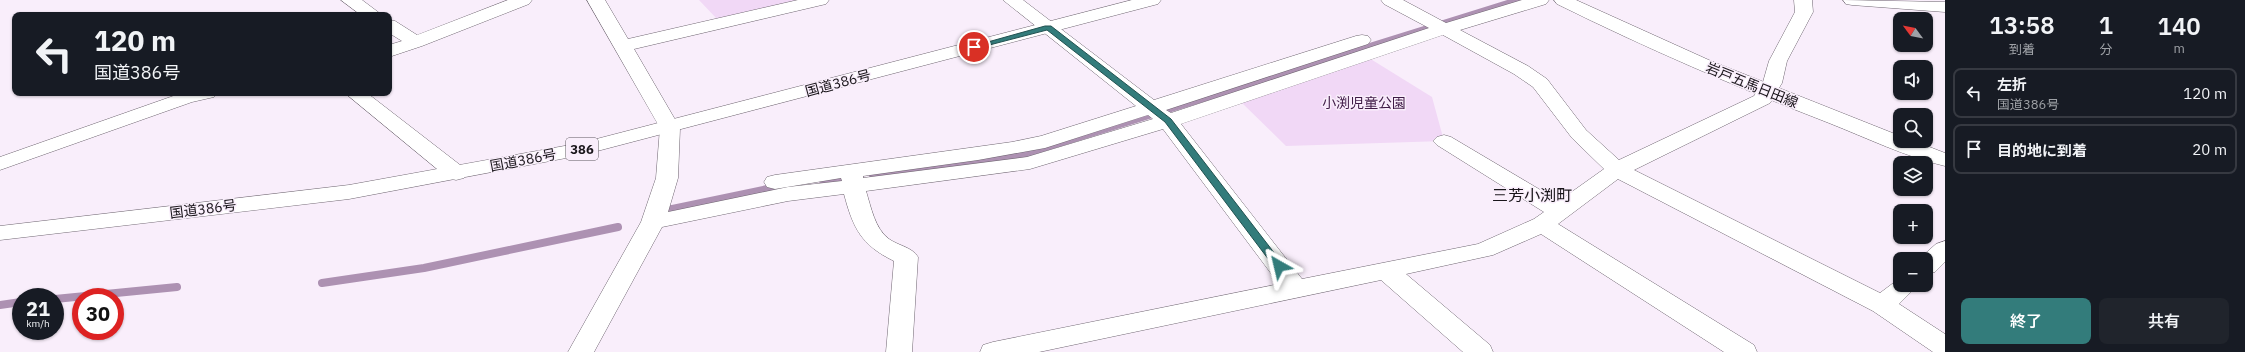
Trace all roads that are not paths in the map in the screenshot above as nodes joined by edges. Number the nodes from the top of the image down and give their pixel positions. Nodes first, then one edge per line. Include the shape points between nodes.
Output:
1 (350, 0) edge
2 (523, 0) edge
3 (596, 0) edge
4 (820, 0) edge
5 (1012, 0) edge
6 (1152, 0) edge
7 (1390, 0) edge
8 (1492, 0) edge
9 (1540, 0) edge
10 (1563, 0) edge
11 (1803, 0) edge
12 (1852, 0) edge
13 (1945, 7) edge
14 (368, 12) edge
15 (1436, 24) junction
16 (392, 27) edge
17 (1048, 27) junction
18 (416, 42) junction
19 (623, 46) junction
20 (392, 50) edge
21 (1766, 90) junction
22 (194, 96) edge
23 (359, 96) edge
24 (1151, 107) junction
25 (1168, 121) junction
26 (670, 128) junction
27 (1444, 140) dead end
28 (1945, 160) edge
29 (0, 164) edge
30 (1617, 170) junction
31 (456, 173) junction
32 (852, 177) junction
33 (656, 214) junction
34 (1551, 218) junction
35 (0, 233) edge
36 (1945, 249) edge
37 (1933, 260) edge
38 (1386, 271) junction
39 (1297, 290) junction
40 (1897, 292) edge
41 (1882, 305) junction
42 (1945, 347) edge
43 (581, 352) edge
44 (899, 352) edge
45 (993, 352) edge
46 (1480, 352) edge
47 (1744, 352) edge

1 - 14 main road
2 - 18 main road
3 - 19 main road
4 - 19 main road
5 - 17 main road
6 - 17 main road, 国道386号 / 386
7 - 15 main road
8 - 15 main road
9 - 15 main road
10 - 21 main road, 岩戸五馬日田線 via 1626,31
11 - 21 main road via 1804,12 1778,61 1772,83
12 - 13 main road
15 - 24 main road
15 - 25 main road
15 - 30 main road via 1540,83 1579,134
16 - 18 main road
17 - 24 main road
17 - 26 main road, 国道386号 / 386
18 - 20 main road
19 - 26 main road
21 - 28 main road, 岩戸五馬日田線
21 - 30 main road via 1763,99
22 - 29 main road
23 - 31 main road
24 - 25 main road
24 - 32 main road via 1045,142
25 - 32 main road via 1030,163 980,171
25 - 39 main road
26 - 31 main road, 国道386号 / 386 via 582,149
26 - 33 main road via 667,178
27 - 34 main road
30 - 34 main road
30 - 41 main road
31 - 35 main road, 国道386号 / 386 via 349,192
32 - 33 main road via 788,194
32 - 44 main road via 863,218 880,243 906,257
33 - 43 main road
34 - 38 main road via 1484,250
34 - 47 main road
36 - 37 main road
38 - 39 main road
38 - 46 main road
39 - 45 main road
40 - 41 main road
41 - 42 main road

